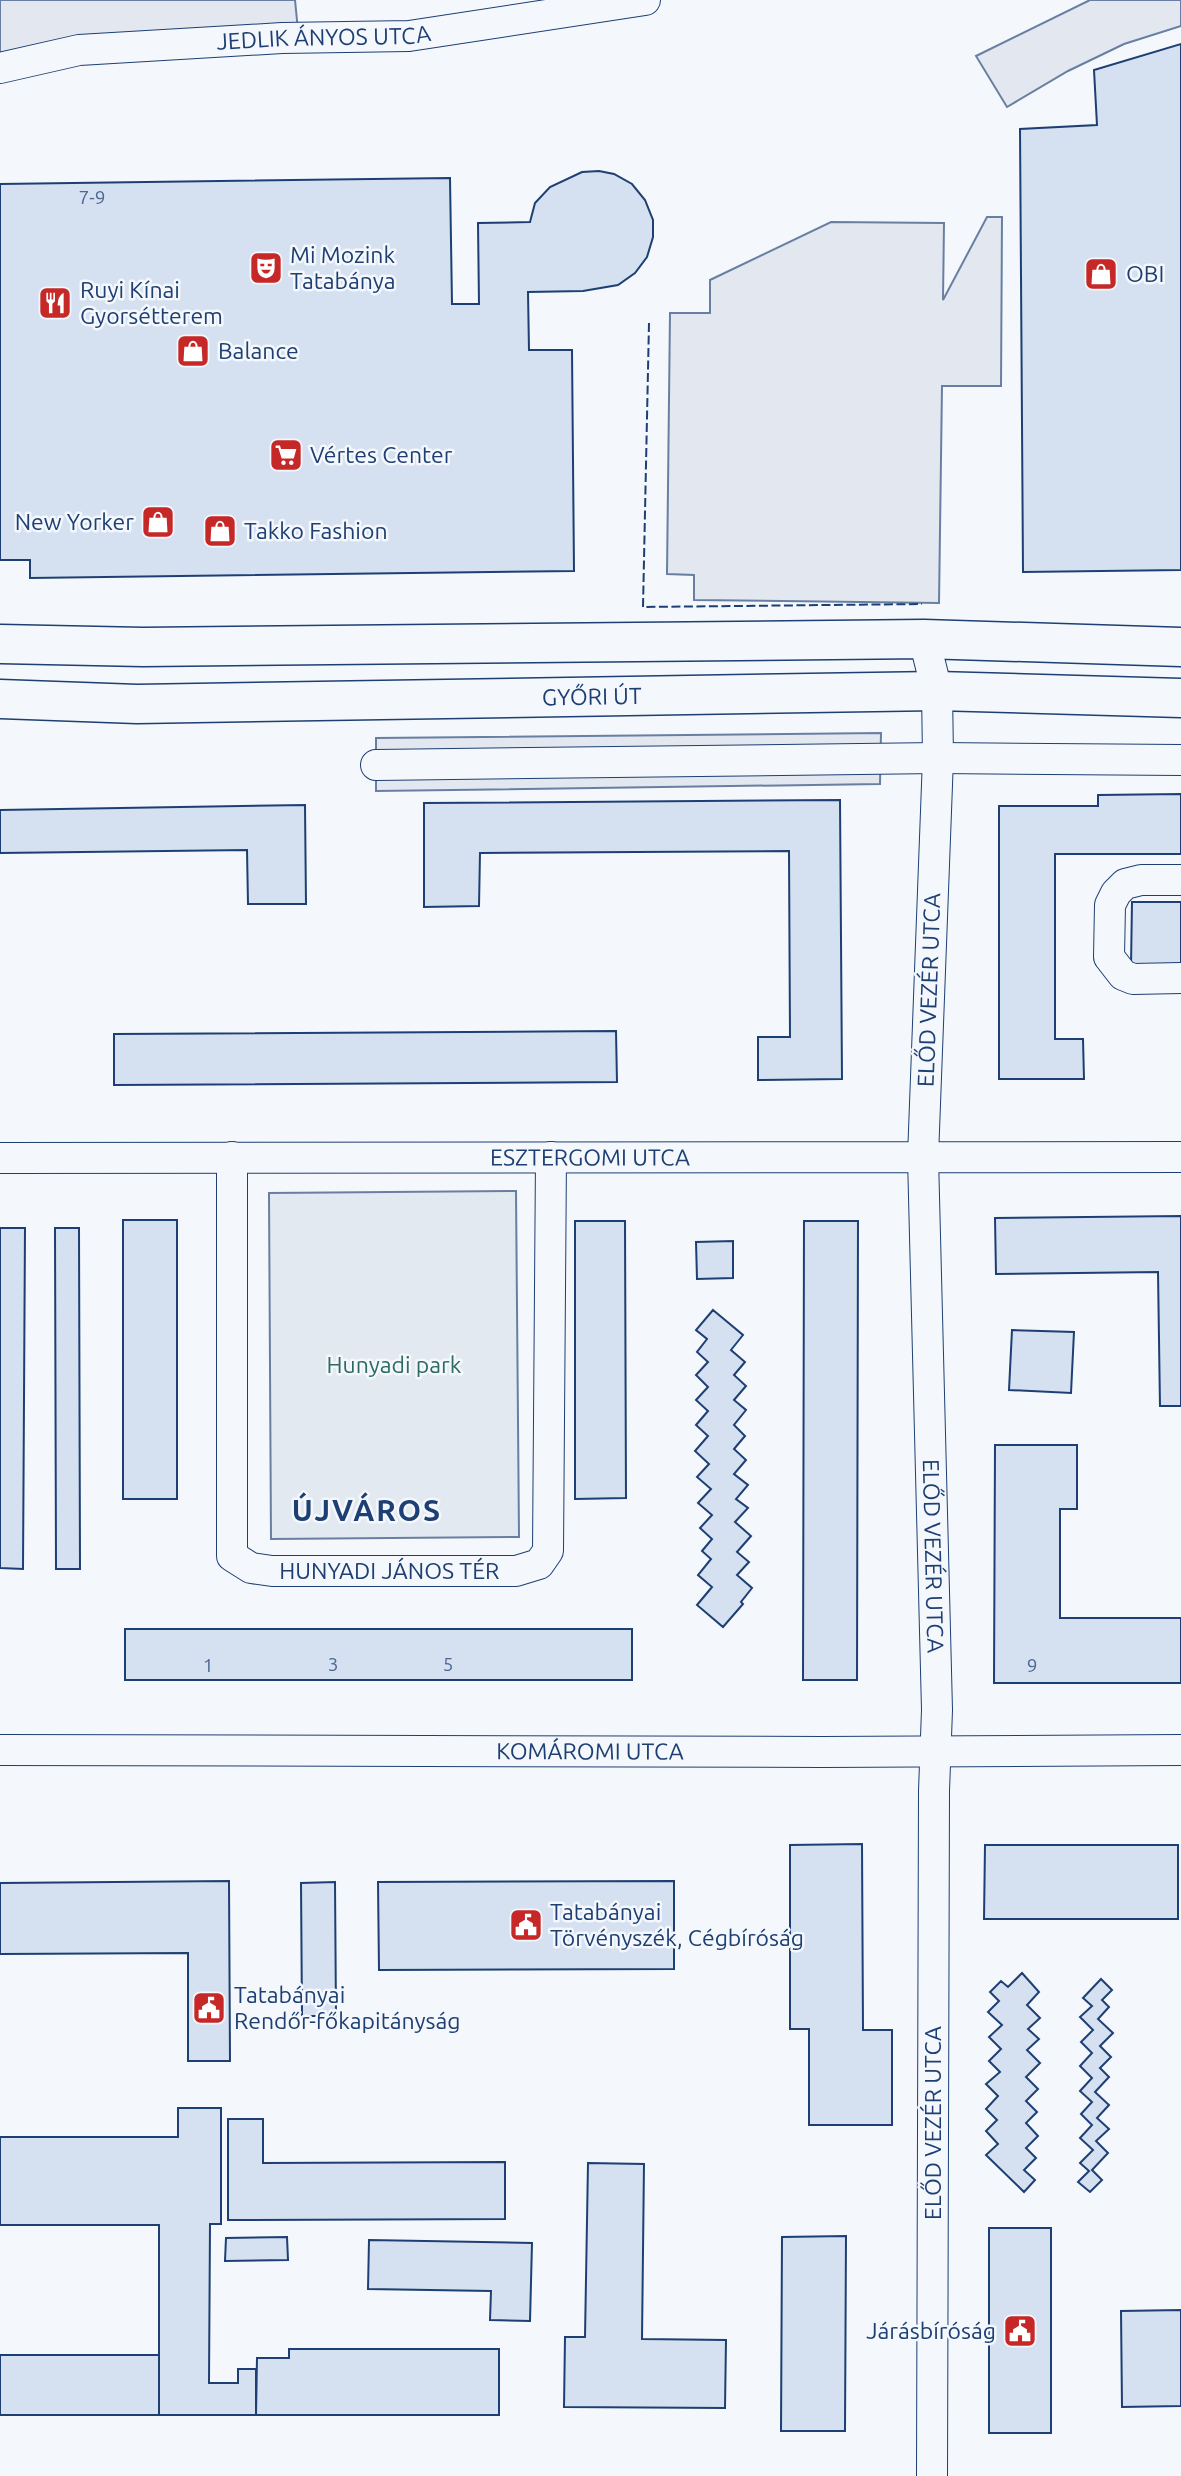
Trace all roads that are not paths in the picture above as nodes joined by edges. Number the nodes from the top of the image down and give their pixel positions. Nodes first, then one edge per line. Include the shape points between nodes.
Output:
1 (645, 0) edge
2 (0, 68) edge
3 (925, 639) junction
4 (0, 645) edge
5 (1181, 647) edge
6 (937, 691) junction
7 (1181, 698) edge
8 (0, 699) edge
9 (938, 758) junction
10 (1181, 760) edge
11 (376, 765) dead end
12 (1181, 880) edge
13 (1181, 978) edge
14 (232, 1157) junction
15 (551, 1157) junction
16 (923, 1157) junction
17 (1181, 1157) edge
18 (0, 1158) edge
19 (0, 1750) edge
20 (1181, 1750) edge
21 (935, 1752) junction
22 (932, 2476) edge

1 - 2 street, JEDLIK ÁNYOS UTCA via 409,36 79,50
3 - 4 main road
3 - 5 main road
3 - 6 street, ELŐD VEZÉR UTCA
6 - 7 main road, GYŐRI ÚT
6 - 8 main road, GYŐRI ÚT via 137,704
6 - 9 street, ELŐD VEZÉR UTCA
9 - 10 street
9 - 11 street
9 - 16 street, ELŐD VEZÉR UTCA
12 - 13 street via 1141,880 1125,884 1116,893 1110,905 1109,957 1123,975 1133,979
14 - 15 street, ESZTERGOMI UTCA
14 - 15 street, HUNYADI JÁNOS TÉR via 232,1556 251,1568 272,1572 326,1572 516,1571 540,1564 548,1551
14 - 18 street, ESZTERGOMI UTCA
15 - 16 street, ESZTERGOMI UTCA
16 - 17 street, ESZTERGOMI UTCA
16 - 21 street, ELŐD VEZÉR UTCA
19 - 21 street, KOMÁROMI UTCA
20 - 21 street, KOMÁROMI UTCA
21 - 22 street, ELŐD VEZÉR UTCA

